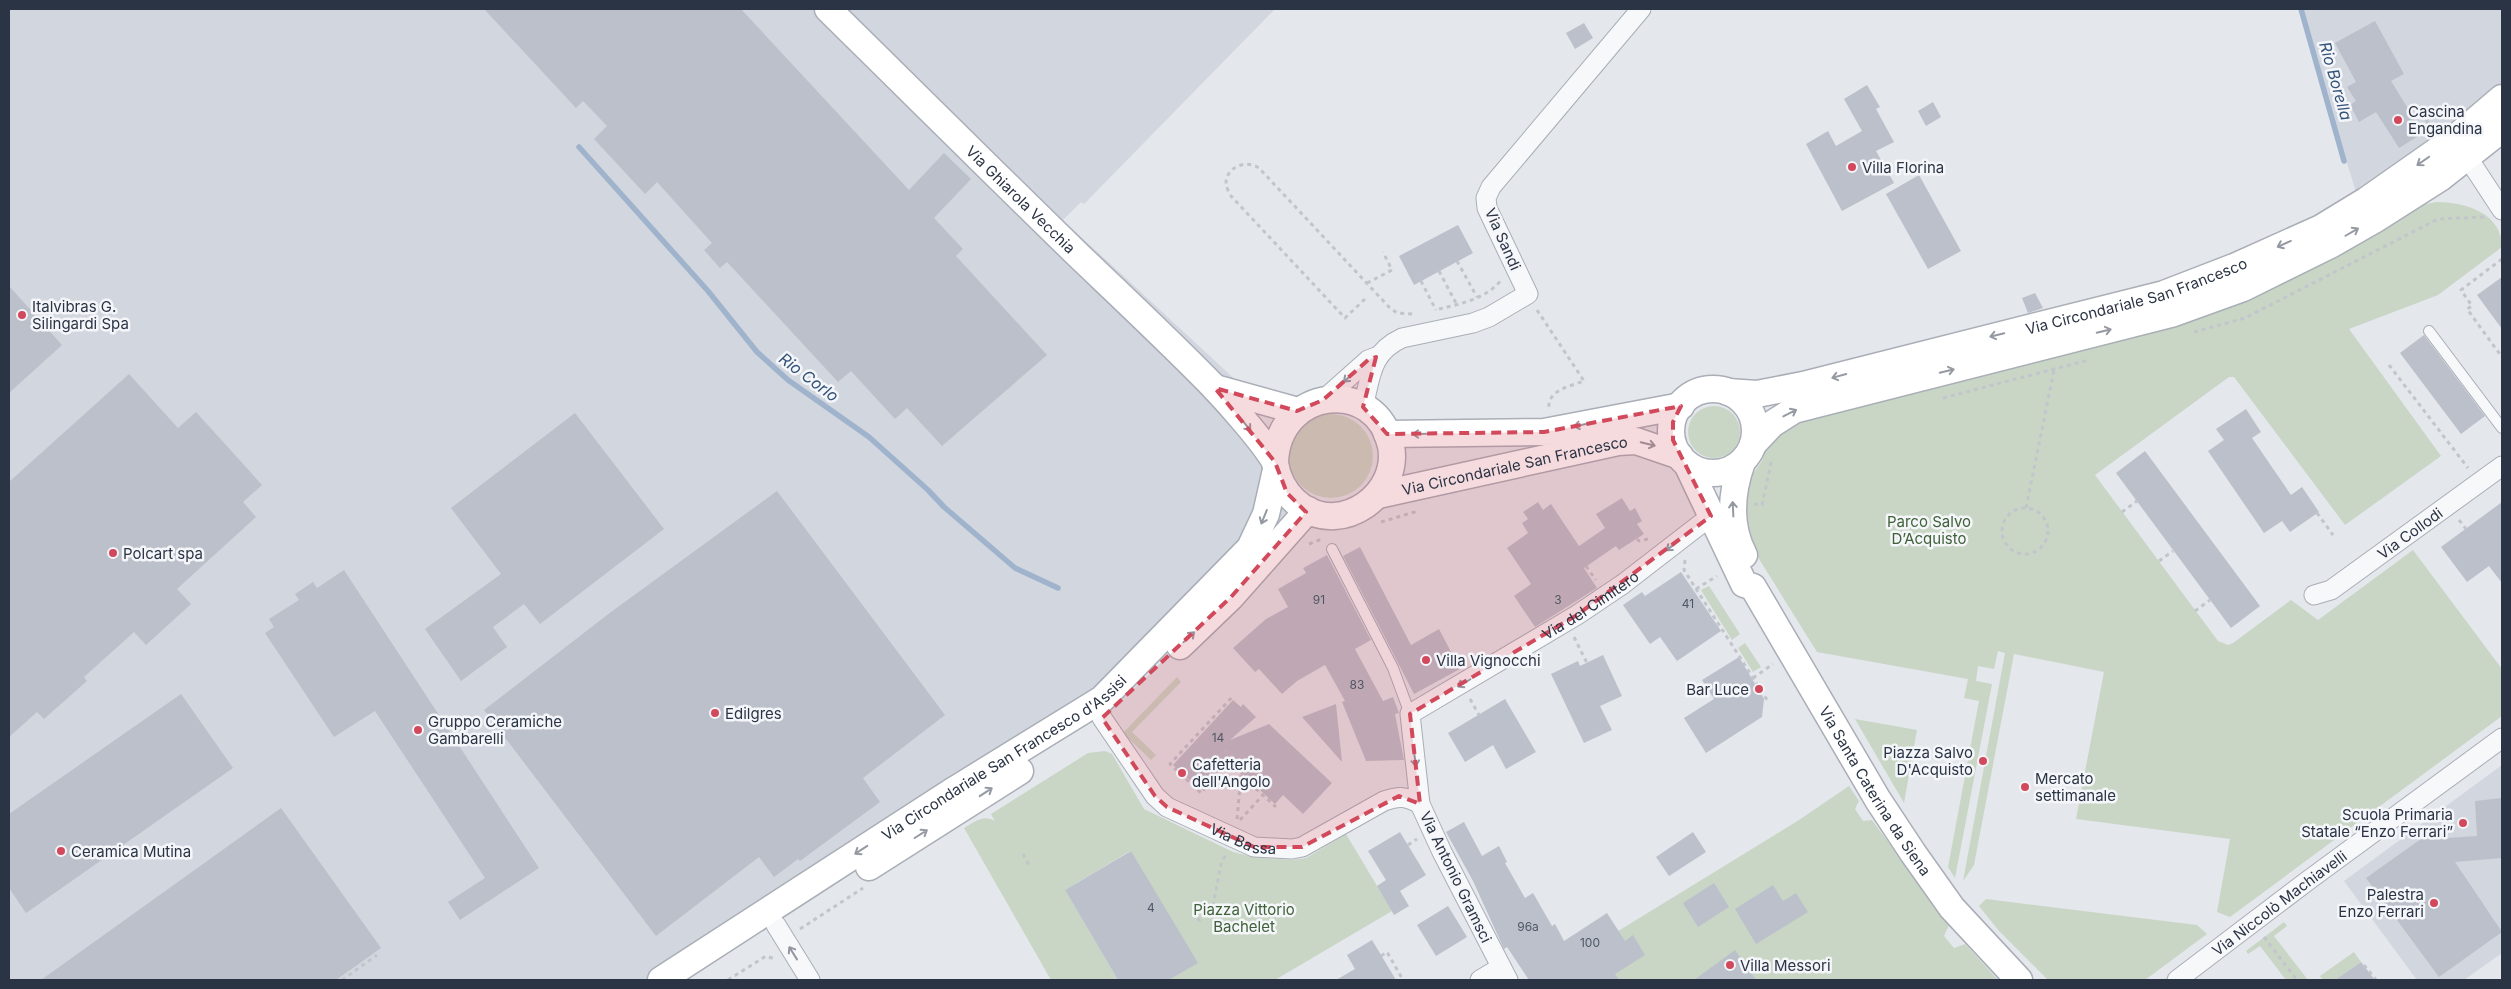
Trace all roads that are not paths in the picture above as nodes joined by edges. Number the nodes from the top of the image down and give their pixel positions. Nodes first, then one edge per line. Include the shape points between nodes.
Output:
1 (828, 9) edge
2 (1641, 9) edge
3 (2502, 98) edge
4 (2502, 129) edge
5 (2452, 144) junction
6 (2502, 210) edge
7 (2429, 331) dead end
8 (1376, 357) junction
9 (1215, 388) junction
10 (1728, 392) junction
11 (1323, 400) junction
12 (1681, 406) junction
13 (1363, 407) junction
14 (1298, 411) junction
15 (2502, 428) edge
16 (1387, 434) junction
17 (1747, 453) junction
18 (1683, 460) junction
19 (1276, 466) junction
20 (2502, 466) edge
21 (1378, 495) junction
22 (1308, 510) junction
23 (1710, 516) junction
24 (1332, 549) dead end
25 (1753, 587) junction
26 (2314, 595) dead end
27 (1410, 714) junction
28 (1102, 718) junction
29 (2502, 738) edge
30 (1420, 804) junction
31 (776, 925) junction
32 (1504, 974) edge
33 (661, 980) edge
34 (690, 980) edge
35 (810, 980) edge
36 (1480, 980) edge
37 (2019, 980) edge
38 (2177, 980) edge

1 - 9 street, Via Ghiarola Vecchia
2 - 8 street, Via Sandi via 1491,187 1486,198 1487,208 1528,294 1474,323 1402,338
3 - 5 street, Via Circondariale San Francesco
4 - 5 street, Via Circondariale San Francesco
5 - 6 street
5 -> 10 street, Via Circondariale San Francesco via 2321,228 2164,294 1803,385 1757,394
17 -> 5 street, Via Circondariale San Francesco via 1772,424 1794,410 2171,314 2243,288 2357,229
7 - 15 lane
8 -> 11 street via 1368,360
8 - 13 street
9 - 14 street, Via Ghiarola Vecchia
9 -> 19 street, Via Ghiarola Vecchia
10 - 12 street via 1702,391
10 - 17 street via 1751,413 1755,434
11 - 13 street, Via Circondariale San Francesco d'Assisi via 1350,401
11 - 14 street, Via Circondariale San Francesco d'Assisi
12 -> 16 street, Via Circondariale San Francesco via 1544,432
12 - 18 street via 1672,431 1675,448
13 - 16 street, Via Circondariale San Francesco d'Assisi via 1379,420
14 - 19 street, Via Circondariale San Francesco d'Assisi via 1280,435
16 - 21 street, Via Circondariale San Francesco d'Assisi via 1391,466
17 - 18 street via 1731,470 1718,473 1705,472
25 -> 17 street, Via Santa Caterina da Siena via 1756,580 1738,544 1732,513 1735,481
21 -> 18 street, Via Circondariale San Francesco via 1618,442 1636,441
18 - 23 street, Via Santa Caterina da Siena
19 - 22 street, Via Circondariale San Francesco d'Assisi via 1287,493
19 -> 33 street, Via Circondariale San Francesco d'Assisi via 1266,514 1250,548 1102,699 956,789
20 - 26 street, Via Collodi via 2331,590
21 - 22 street, Via Circondariale San Francesco d'Assisi via 1364,507 1348,514 1330,516
28 -> 22 street, Via Circondariale San Francesco d'Assisi via 1231,597
23 - 25 street, Via Santa Caterina da Siena via 1744,584
23 -> 27 street, Via del Cimitero via 1583,611
24 - 27 lane, Via Antonio Gramsci via 1393,668
25 - 37 street, Via Santa Caterina da Siena via 1913,854 1952,908
27 -> 30 street, Via Antonio Gramsci
28 - 30 street, Via Bassa via 1155,796 1190,818 1254,846 1302,847 1384,801 1399,796
31 -> 28 street, Via Circondariale San Francesco d'Assisi
29 - 38 street, Via Niccolò Machiavelli
30 - 32 street, Via Antonio Gramsci
31 - 34 street, Via Circondariale San Francesco d'Assisi
35 -> 31 street
32 - 36 street

